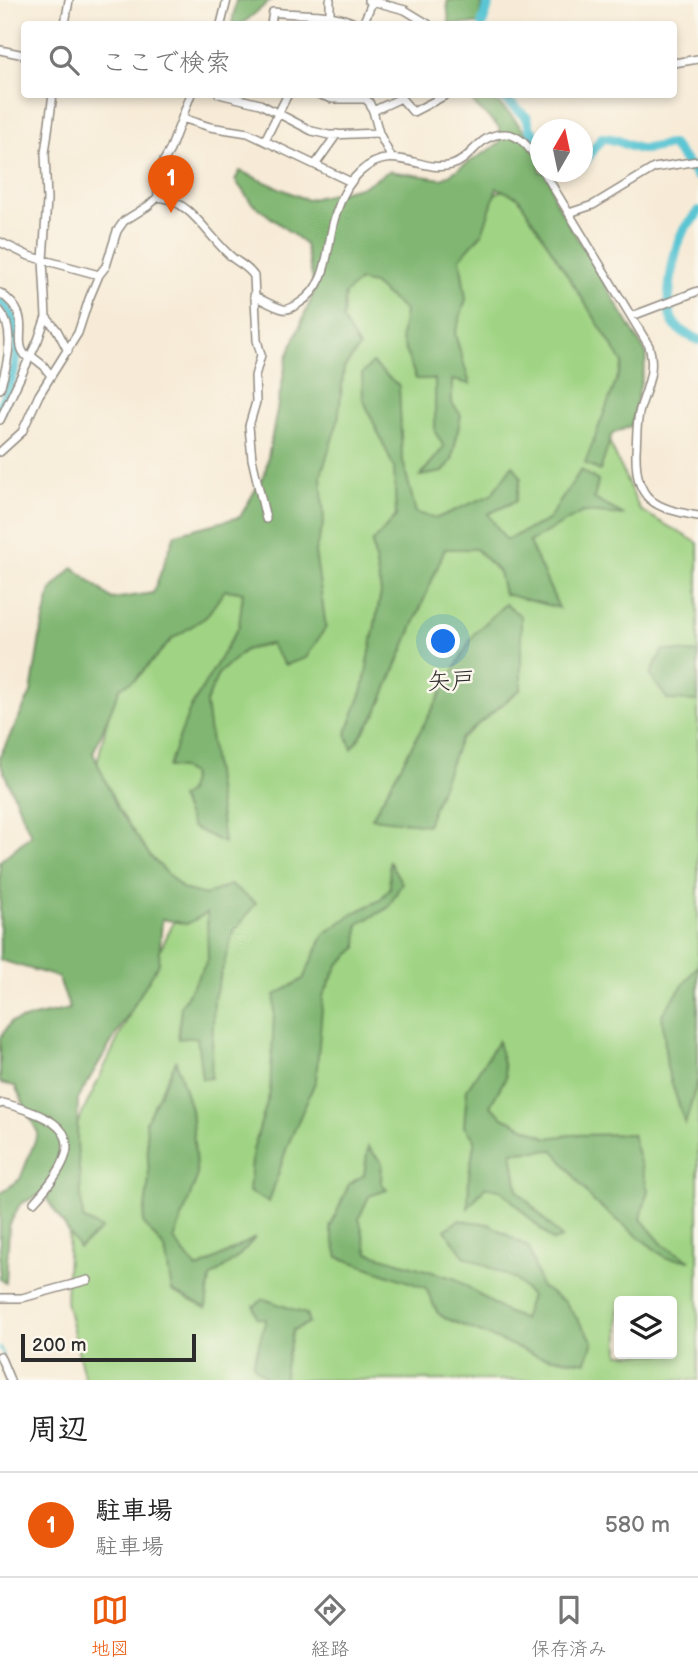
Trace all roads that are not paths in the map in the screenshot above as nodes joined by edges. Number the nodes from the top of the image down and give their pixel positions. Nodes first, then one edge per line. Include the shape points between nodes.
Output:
1 (69, 0) edge
2 (227, 0) edge
3 (330, 0) edge
4 (371, 1) edge
5 (330, 15) junction
6 (66, 21) edge
7 (222, 21) edge
8 (272, 21) edge
9 (350, 21) edge
10 (364, 21) edge
11 (423, 21) edge
12 (0, 50) edge
13 (21, 54) edge
14 (698, 59) edge
15 (677, 62) edge
16 (52, 98) edge
17 (190, 98) edge
18 (240, 98) edge
19 (286, 98) edge
20 (329, 98) edge
21 (346, 98) edge
22 (363, 98) edge
23 (401, 98) edge
24 (401, 98) edge
25 (441, 98) edge
26 (373, 111) junction
27 (279, 112) junction
28 (182, 118) junction
29 (379, 133) junction
30 (337, 134) junction
31 (265, 140) junction
32 (530, 151) edge
33 (391, 157) junction
34 (696, 162) edge
35 (315, 165) junction
36 (351, 182) junction
37 (550, 182) edge
38 (158, 197) junction
39 (569, 213) junction
40 (0, 242) edge
41 (43, 260) junction
42 (99, 275) junction
43 (698, 291) edge
44 (0, 293) edge
45 (254, 296) junction
46 (0, 311) edge
47 (632, 316) junction
48 (46, 317) junction
49 (68, 351) junction
50 (28, 358) junction
51 (7, 359) junction
52 (51, 376) junction
53 (0, 389) edge
54 (0, 420) edge
55 (0, 452) edge
56 (698, 516) edge
57 (266, 519) dead end
58 (0, 1104) edge
59 (34, 1202) dead end
60 (88, 1280) dead end
61 (0, 1298) edge
62 (0, 1356) edge
63 (10, 1380) edge

1 - 6 street
2 - 7 street
3 - 5 street
4 - 10 street
4 - 11 street via 405,10
5 - 8 street via 273,12
5 - 9 street
12 - 13 street
14 - 15 street
16 - 41 street via 45,153
17 - 28 street
18 - 27 street
19 - 27 street
20 - 21 street
22 - 26 street
23 - 25 street via 413,112
24 - 26 street
26 - 29 street
27 - 30 street via 312,131
27 - 31 street
28 - 31 street
28 - 38 street via 157,173
29 - 30 street
29 - 33 street
30 - 35 street
31 - 35 street
32 - 33 street via 510,134 486,139 453,165
33 - 36 street via 369,166
34 - 39 street via 654,168 604,199
35 - 36 street
36 - 45 street via 337,210 326,264 316,287 290,309
37 - 39 street
38 - 42 street via 124,221
38 - 45 street via 170,198 186,209 233,258 249,268 254,276
39 - 47 street
40 - 41 street
41 - 42 street
41 - 48 street
42 - 49 street
43 - 47 street
44 - 50 street via 19,313 21,349
45 - 57 street via 261,355 249,426
46 - 51 street via 6,318
47 - 56 street via 653,363 638,420 637,478 646,495 665,510
48 - 49 street
48 - 50 street
49 - 52 street
50 - 51 street
50 - 52 street via 44,366
50 - 54 street
51 - 53 street
52 - 55 street via 22,432
58 - 59 street via 19,1107 56,1124 66,1138 65,1162
60 - 61 street via 22,1298
62 - 63 street

